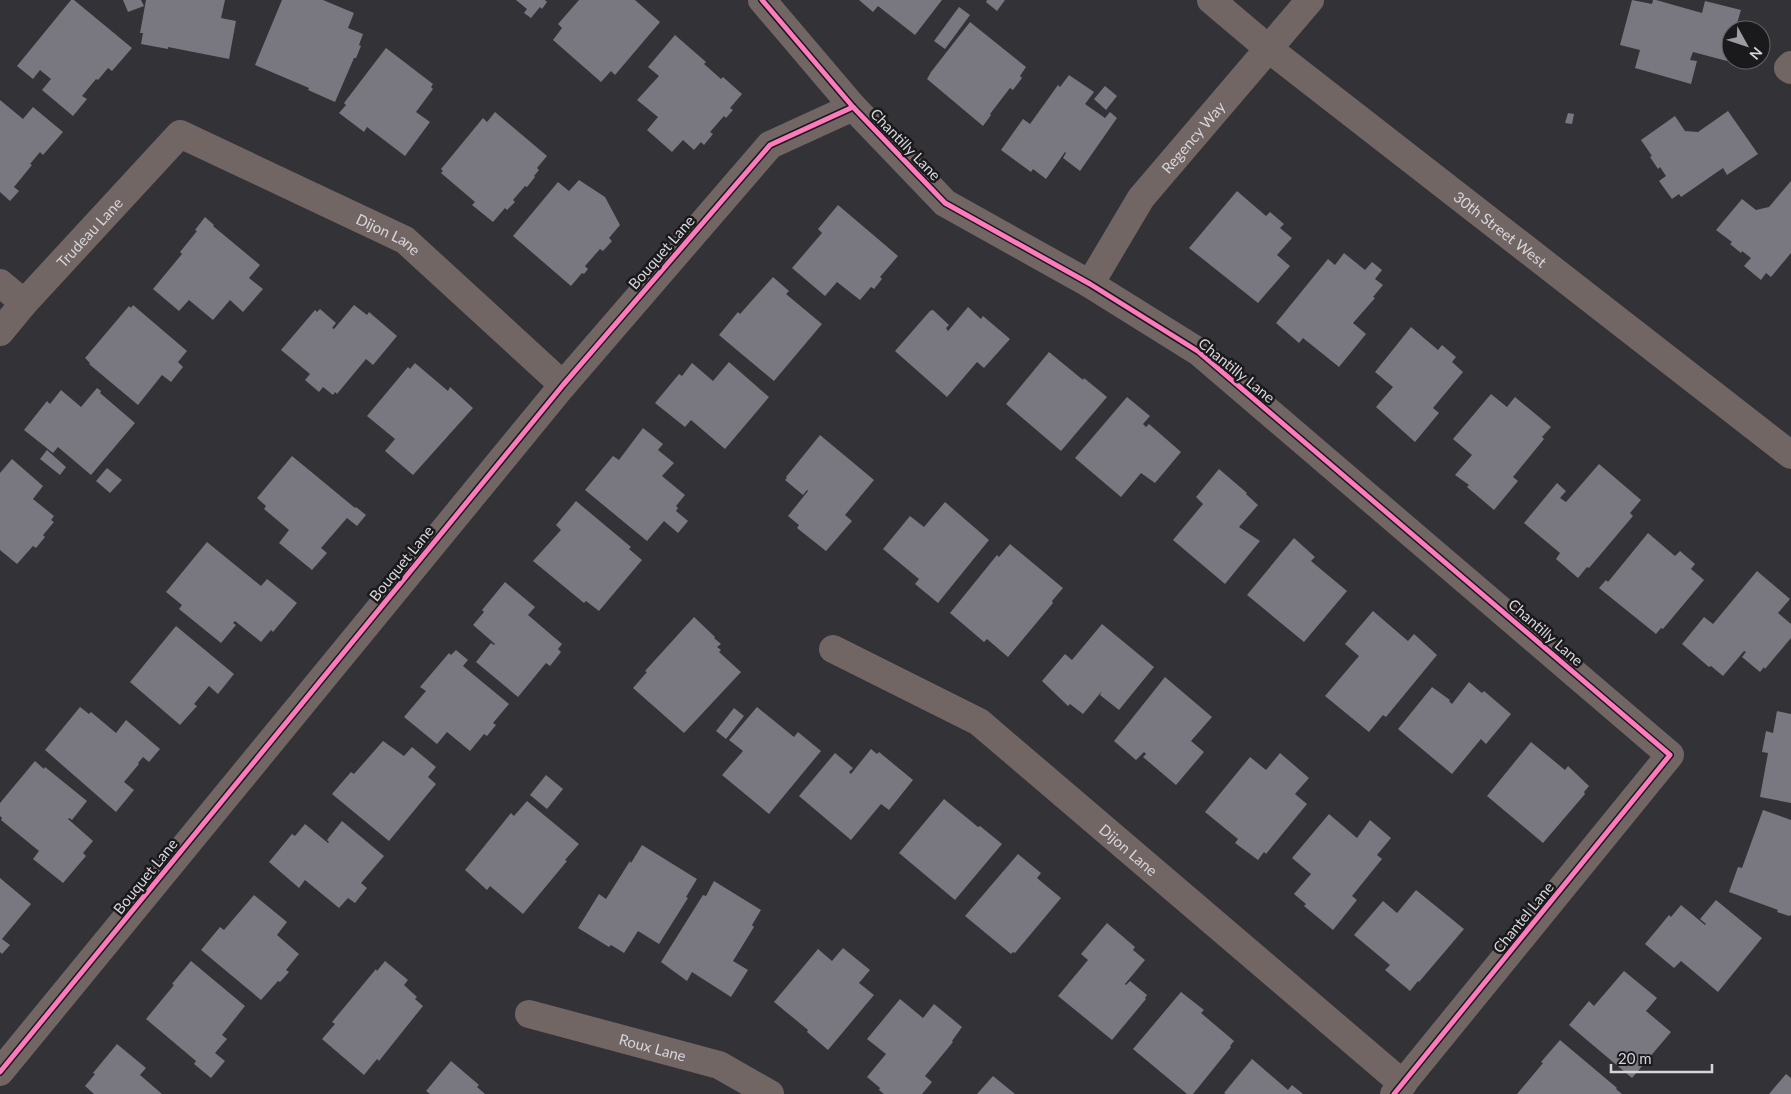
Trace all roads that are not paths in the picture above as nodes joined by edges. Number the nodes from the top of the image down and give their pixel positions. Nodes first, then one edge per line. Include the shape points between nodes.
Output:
1 (762, 0) edge
2 (1211, 0) edge
3 (1310, 0) edge
4 (1269, 49) junction
5 (853, 107) junction
6 (180, 134) joint
7 (0, 283) edge
8 (1090, 284) junction
9 (24, 303) junction
10 (0, 332) edge
11 (563, 385) junction
12 (1791, 455) edge
13 (833, 649) dead end
14 (1670, 755) joint
15 (529, 1014) dead end
16 (0, 1072) edge
17 (1398, 1089) edge
18 (770, 1094) edge

1 - 5 street, Chantilly Lane
2 - 4 street, 30th Street West
3 - 4 street, Regency Way
4 - 8 street, Regency Way via 1141,198
4 - 12 street, 30th Street West
5 - 8 street, Chantilly Lane via 945,203
5 - 11 street, Bouquet Lane via 770,145
6 - 9 street, Trudeau Lane
6 - 11 street, Dijon Lane via 404,240
7 - 9 street
8 - 14 street, Chantilly Lane via 1199,352
9 - 10 street, Trudeau Lane
11 - 16 street, Bouquet Lane
13 - 17 street, Dijon Lane via 979,722
14 - 17 street, Chantel Lane
15 - 18 street, Roux Lane via 719,1065

